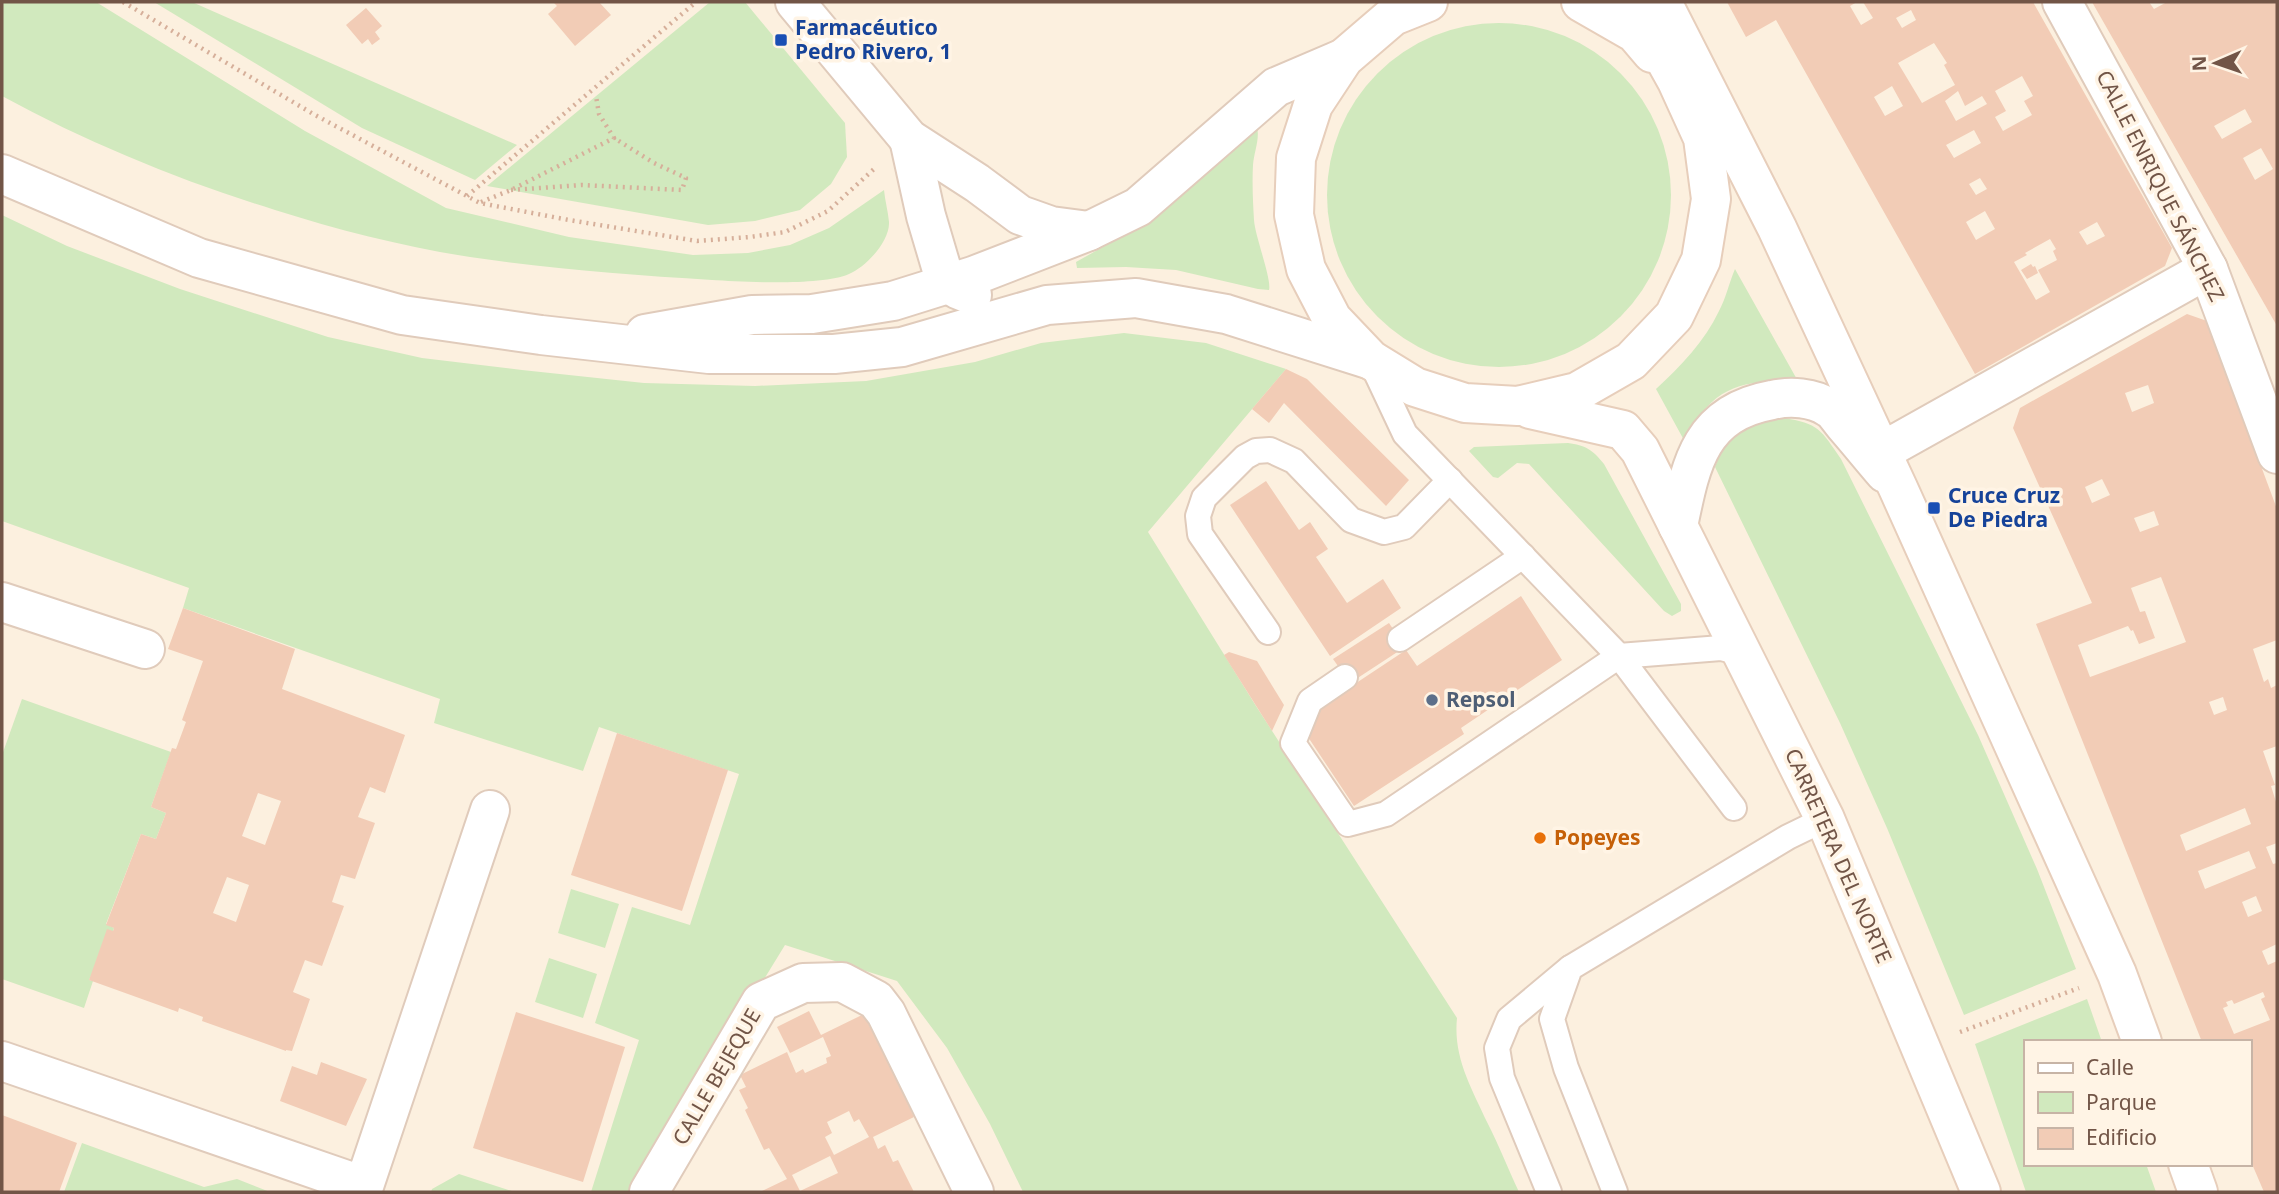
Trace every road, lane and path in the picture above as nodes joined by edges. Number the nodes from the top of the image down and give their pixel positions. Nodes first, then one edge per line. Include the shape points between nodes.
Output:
1 (124, 2) edge
2 (696, 2) edge
3 (795, 2) edge
4 (1363, 2) edge
5 (1428, 2) edge
6 (1581, 2) edge
7 (1633, 2) edge
8 (1662, 2) edge
9 (2062, 2) edge
10 (1344, 58) junction
11 (1677, 81) junction
12 (596, 96) dead end
13 (614, 138) junction
14 (909, 139) junction
15 (2, 174) edge
16 (511, 190) junction
17 (467, 196) junction
18 (480, 203) junction
19 (926, 216) junction
20 (1777, 228) junction
21 (1089, 232) junction
22 (2208, 269) junction
23 (952, 282) junction
24 (892, 301) junction
25 (1047, 305) junction
26 (605, 341) junction
27 (1371, 360) junction
28 (1518, 406) junction
29 (1881, 452) junction
30 (2277, 454) edge
31 (1450, 480) junction
32 (1898, 488) junction
33 (1678, 526) junction
34 (1523, 556) junction
35 (2, 602) edge
36 (1268, 632) dead end
37 (1400, 639) dead end
38 (145, 649) dead end
39 (1742, 653) junction
40 (1619, 656) junction
41 (1345, 677) dead end
42 (1734, 808) dead end
43 (490, 810) dead end
44 (1825, 819) junction
45 (1570, 968) junction
46 (2117, 974) junction
47 (2141, 1040) edge
48 (1922, 1046) junction
49 (2, 1061) edge
50 (2189, 1166) edge
51 (649, 1192) edge
52 (974, 1192) edge
53 (1549, 1192) edge
54 (1615, 1192) edge
55 (1982, 1192) edge
56 (2198, 1192) edge

1 - 17 path via 315,115
2 - 17 path
3 - 14 street
4 - 10 street
5 - 10 street via 1393,16
6 - 11 street via 1635,33
7 - 11 street
8 - 20 street
9 - 22 street, CALLE ENRIQUE SÁNCHEZ
10 - 21 street via 1276,87 1138,207
10 - 27 street via 1313,105 1299,148 1294,215 1312,282 1332,319
11 - 20 street
11 - 28 street via 1703,138 1711,199 1701,260 1674,316 1631,361 1588,386
12 - 13 path via 599,114
13 - 16 path
13 - 16 path via 686,178 682,190 582,185
14 - 18 path via 828,211 785,232 697,241
14 - 19 street
14 - 21 street via 1020,215
15 - 26 street via 199,258 402,315
16 - 18 path
17 - 18 path
19 - 23 street via 942,271
19 - 24 street via 915,260
20 - 29 street
21 - 23 street
22 - 29 street
22 - 30 street, CALLE ENRIQUE SÁNCHEZ
23 - 24 street
23 - 25 street via 982,300
24 - 26 street via 811,314 752,315
25 - 26 street via 902,347 834,354 709,354
25 - 27 street via 1136,298 1226,314
27 - 28 street via 1415,387 1465,403
27 - 31 lane via 1405,434
28 - 33 street, CARRETERA DEL NORTE via 1623,430 1640,450
29 - 32 street
31 - 34 lane
31 - 36 lane via 1404,527 1384,533 1351,520 1294,461 1270,450 1245,457 1204,498 1198,516 1200,534
32 - 33 street via 1830,408 1810,399 1780,398 1753,403 1716,425 1699,448 1688,477
32 - 46 street
33 - 39 street, CARRETERA DEL NORTE
34 - 37 lane
34 - 40 lane
35 - 38 street
39 - 40 lane via 1721,648
39 - 44 street, CARRETERA DEL NORTE
40 - 41 lane via 1386,814 1348,824 1293,743 1310,701
40 - 42 lane
43 - 49 street via 364,1186
44 - 45 lane
44 - 48 street, CARRETERA DEL NORTE
45 - 53 lane via 1509,1018 1497,1048 1502,1078
45 - 54 lane via 1552,1019 1566,1068
46 - 47 street
46 - 48 path
48 - 55 street, CARRETERA DEL NORTE
50 - 56 street
51 - 52 street, CALLE BEJEQUE via 761,1002 803,983 842,982 876,1000 886,1013

